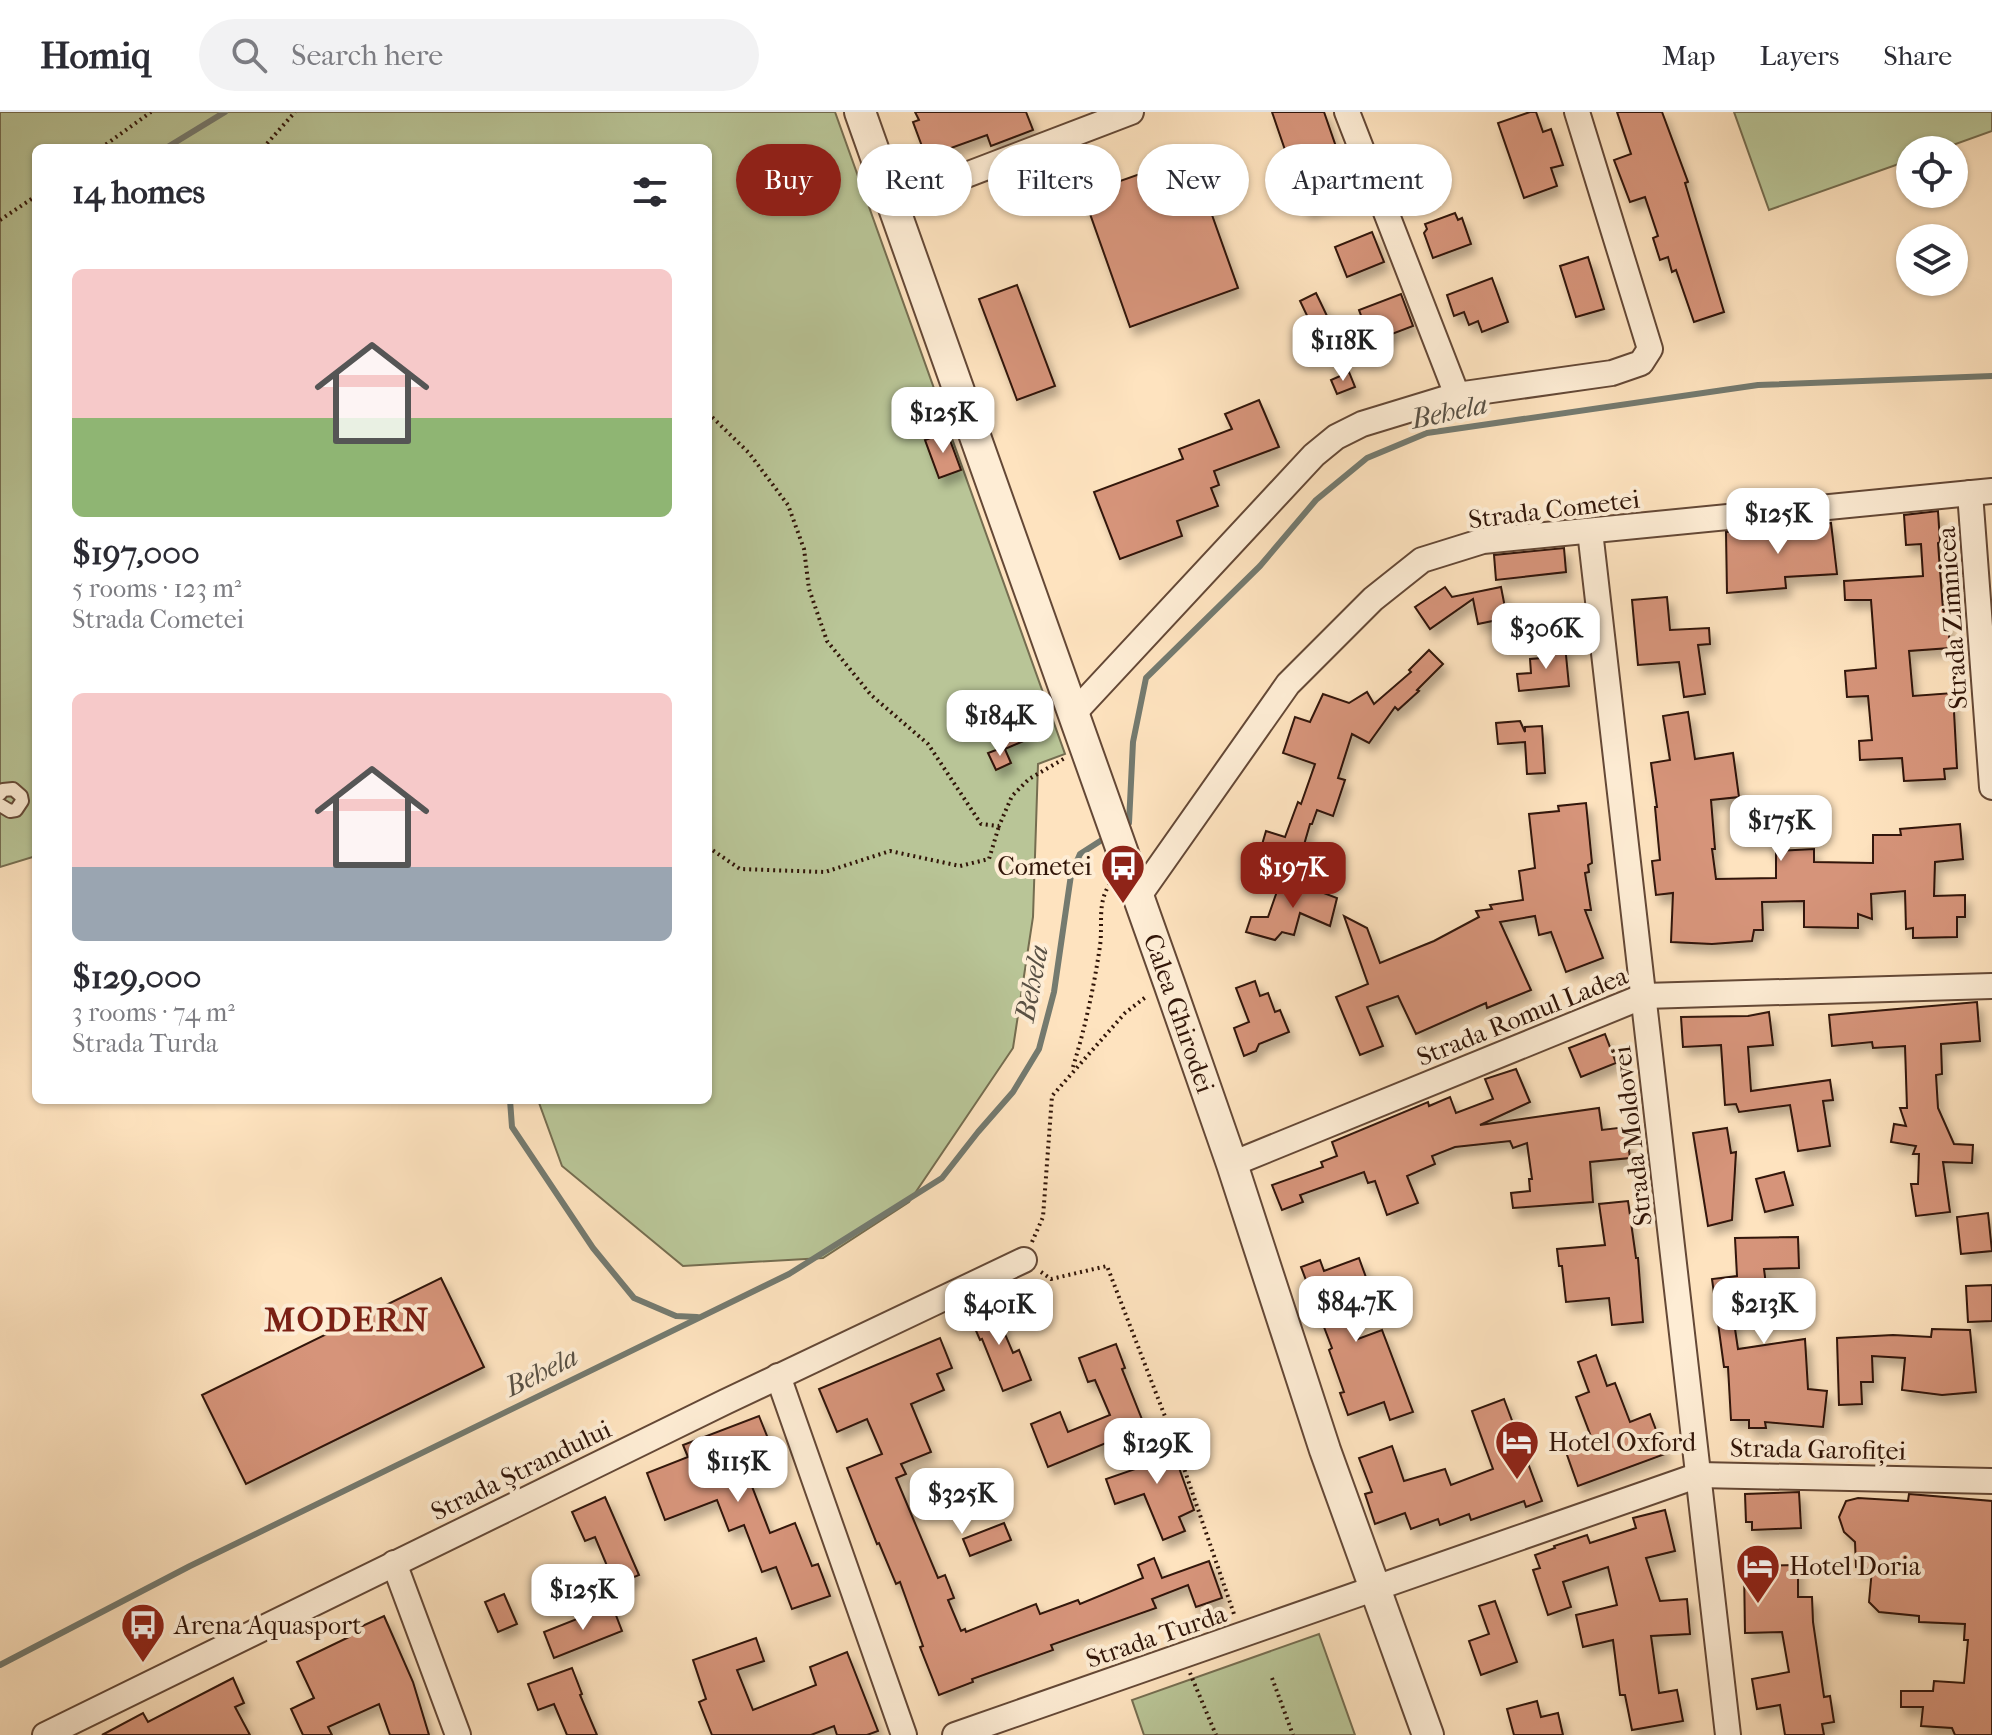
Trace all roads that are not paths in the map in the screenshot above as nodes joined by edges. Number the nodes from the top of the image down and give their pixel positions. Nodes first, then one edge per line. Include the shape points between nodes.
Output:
1 (860, 112) edge
2 (1131, 112) edge
3 (1347, 112) edge
4 (1577, 112) edge
5 (872, 144) edge
6 (972, 173) edge
7 (898, 216) edge
8 (1457, 395) junction
9 (1981, 492) edge
10 (1590, 531) junction
11 (1073, 714) junction
12 (1992, 787) edge
13 (0, 794) edge
14 (2, 812) edge
15 (1138, 897) junction
16 (1992, 986) edge
17 (1644, 996) junction
18 (1232, 1164) junction
19 (1024, 1260) road end
20 (778, 1376) junction
21 (1699, 1475) junction
22 (1992, 1481) edge
23 (394, 1563) junction
24 (1375, 1590) junction
25 (45, 1735) edge
26 (458, 1735) edge
27 (904, 1735) edge
28 (955, 1735) edge
29 (1428, 1735) edge
30 (1728, 1735) edge

1 - 5 street, Calea Ghirodei
2 - 6 street
3 - 8 street
4 - 8 street via 1650,349 1641,363 1612,373
7 - 11 street, Calea Ghirodei
8 - 11 street via 1362,424 1314,455
9 - 10 street, Strada Cometei
9 - 12 street, Strada Zimnicea
10 - 15 street, Strada Cometei via 1483,541 1422,560 1373,599 1288,684
10 - 17 street, Strada Moldovei
11 - 15 street, Calea Ghirodei
13 - 14 lane via 13,789 21,796 16,810
15 - 18 street, Calea Ghirodei
16 - 17 street, Strada Romul Ladea
17 - 18 street, Strada Romul Ladea
17 - 21 street, Strada Moldovei
18 - 24 street, Calea Ghirodei
19 - 20 street, Strada Ștrandului
20 - 23 street, Strada Ștrandului
20 - 27 street
21 - 22 street, Strada Garofiței
21 - 24 street, Strada Garofiței
21 - 30 street, Strada Moldovei
23 - 25 street, Strada Ștrandului
23 - 26 street
24 - 28 street, Strada Turda
24 - 29 street, Calea Ghirodei

